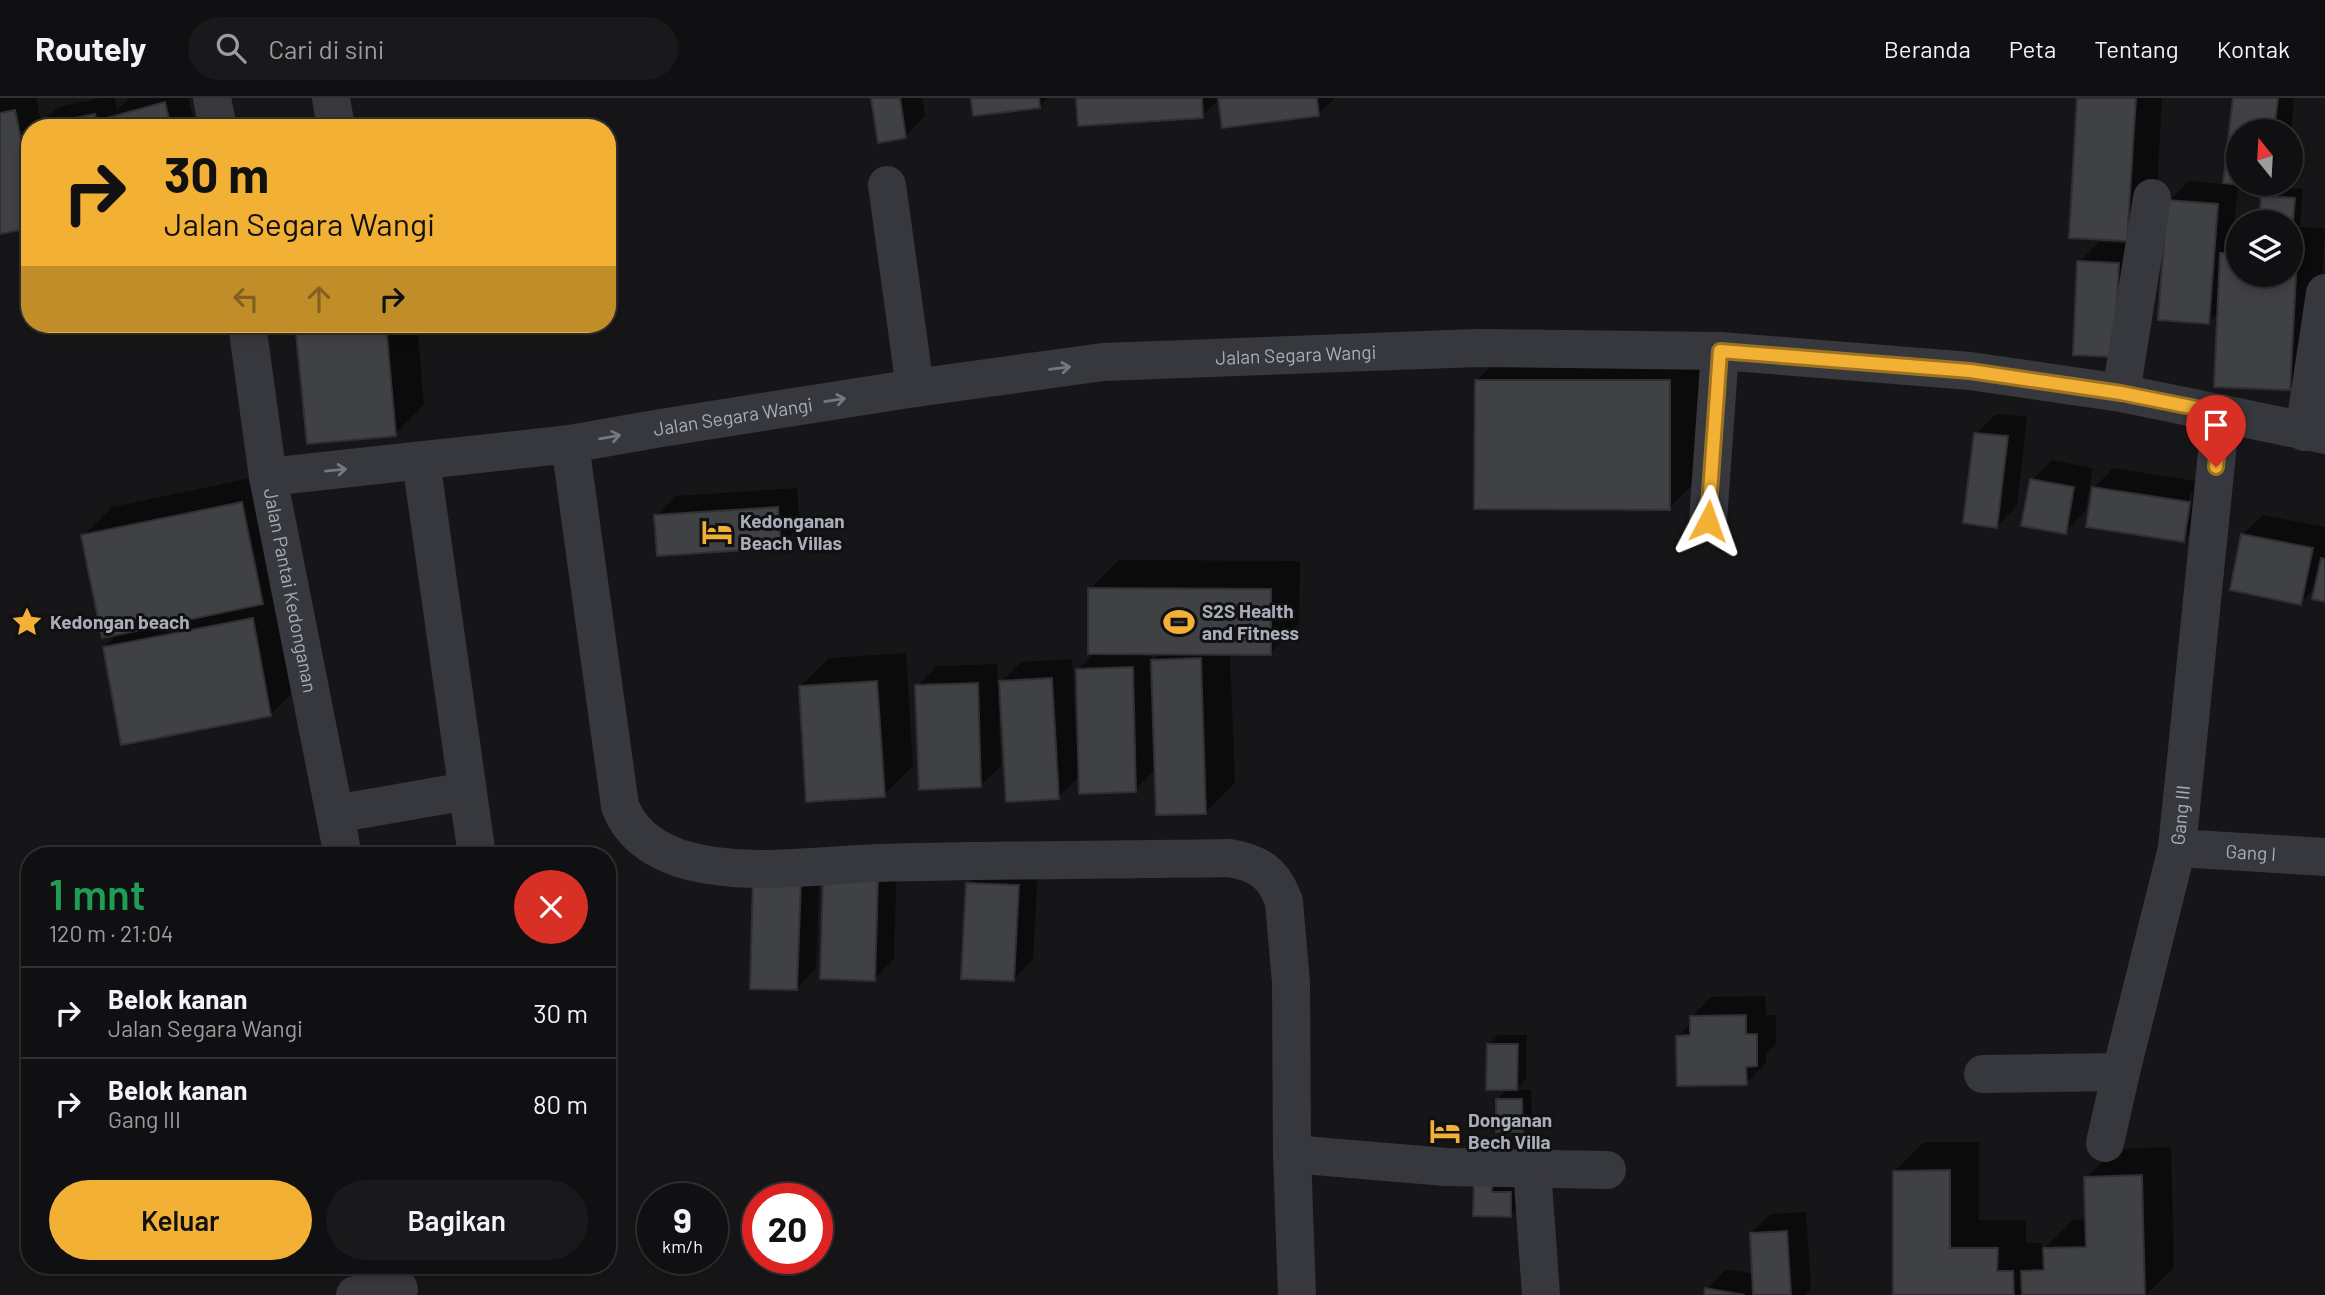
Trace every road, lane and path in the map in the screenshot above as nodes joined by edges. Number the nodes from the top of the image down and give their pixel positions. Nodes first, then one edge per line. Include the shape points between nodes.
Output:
1 (212, 98) edge
2 (331, 98) edge
3 (216, 119) edge
4 (334, 119) edge
5 (887, 185) dead end
6 (2151, 198) dead end
7 (2325, 293) edge
8 (248, 333) edge
9 (1720, 351) junction
10 (915, 387) junction
11 (2121, 393) junction
12 (2221, 413) junction
13 (2315, 433) edge
14 (570, 444) junction
15 (421, 461) junction
16 (268, 477) junction
17 (1708, 521) dead end
18 (467, 791) junction
19 (335, 814) junction
20 (341, 847) edge
21 (476, 847) edge
22 (2178, 848) junction
23 (2325, 857) edge
24 (2121, 1072) junction
25 (1983, 1074) dead end
26 (2105, 1143) dead end
27 (1292, 1154) junction
28 (1532, 1169) junction
29 (1607, 1170) dead end
30 (399, 1283) edge
31 (355, 1295) edge
32 (1297, 1295) edge
33 (1541, 1295) edge

1 - 3 street
2 - 4 street
5 - 10 street
6 - 11 street
7 - 13 street
8 - 16 street, Jalan Pantai Kedonganan
10 -> 9 street, Jalan Segara Wangi via 1103,362 1477,348
9 - 11 street, Jalan Segara Wangi via 1970,371
9 - 17 street
14 -> 10 street, Jalan Segara Wangi
11 - 12 street, Jalan Segara Wangi
12 - 13 street, Jalan Segara Wangi
12 - 22 street, Gang III
14 - 15 street, Jalan Segara Wangi
14 - 27 street via 620,806 638,836 673,855 707,865 750,869 1229,858 1256,864 1280,891 1287,922
16 -> 15 street, Jalan Segara Wangi
15 - 18 street
16 - 19 street, Jalan Pantai Kedonganan
18 - 19 street
18 - 21 street
19 - 20 street, Jalan Pantai Kedonganan
22 - 23 street, Gang I
22 - 24 street, Gang III
24 - 25 street
24 - 26 street, Gang III
27 - 28 street
27 - 32 street
28 - 29 street
28 - 33 street
30 - 31 street

